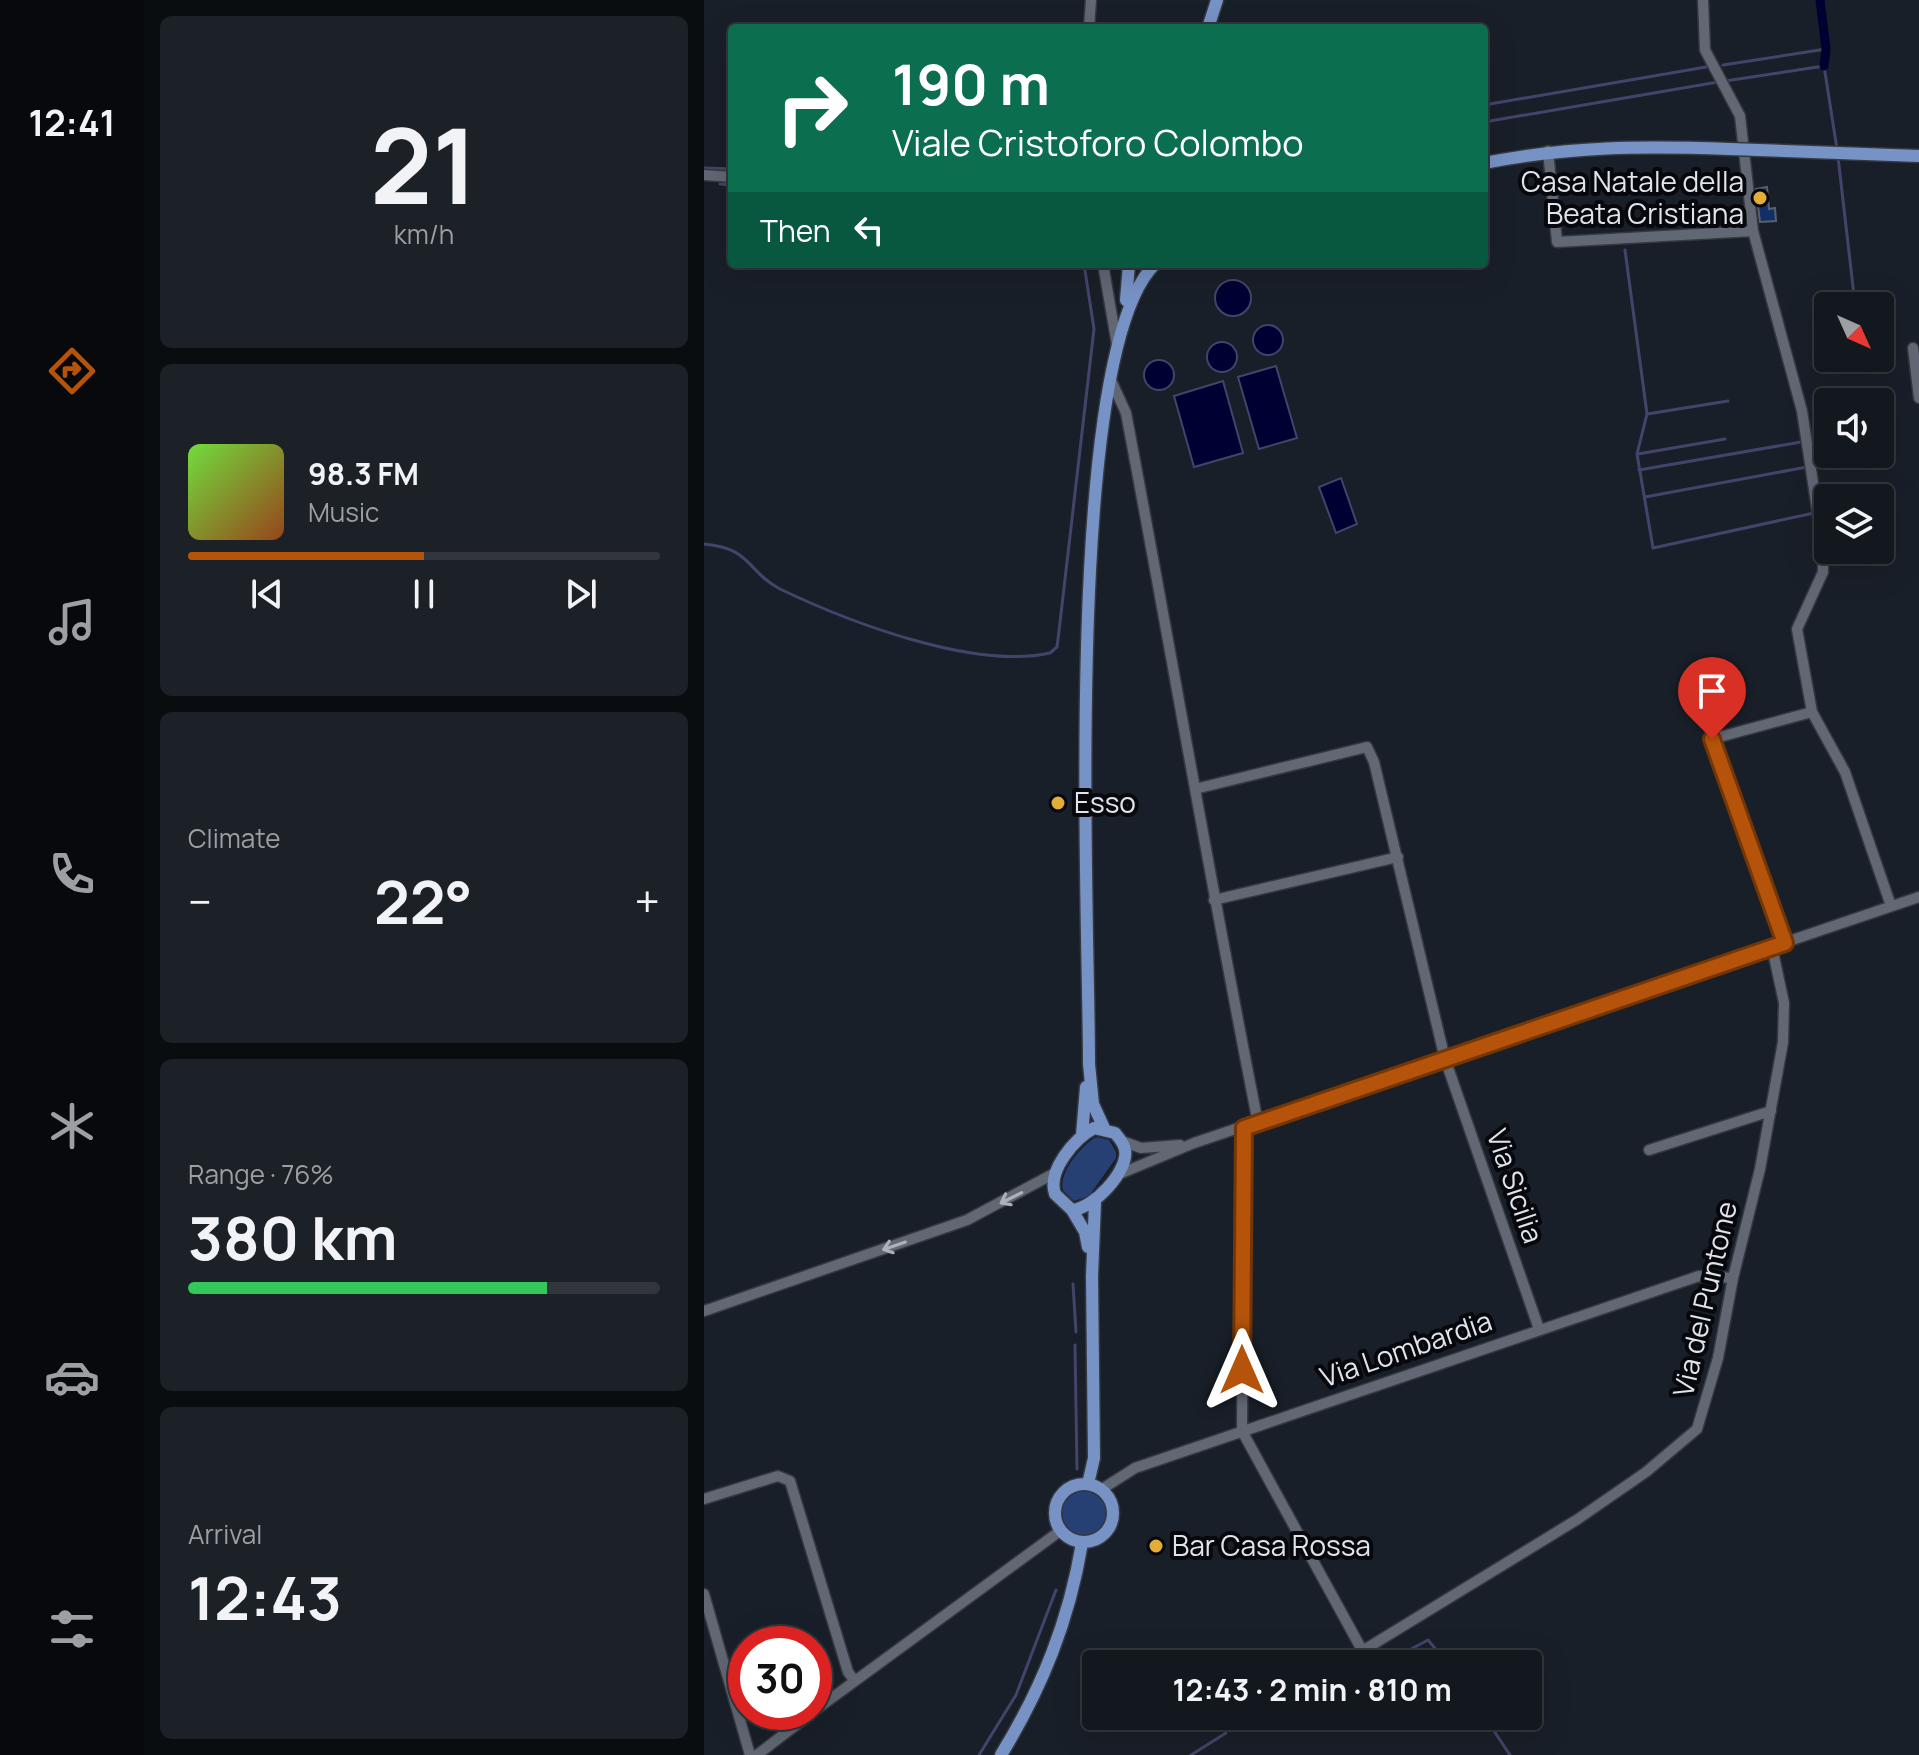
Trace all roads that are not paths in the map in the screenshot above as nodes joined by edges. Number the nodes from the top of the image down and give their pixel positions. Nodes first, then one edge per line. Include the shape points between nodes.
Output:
1 (1091, 0) edge
2 (1217, 0) edge
3 (1703, 0) edge
4 (1089, 24) edge
5 (1209, 24) edge
6 (1548, 151) junction
7 (1919, 156) edge
8 (1488, 162) edge
9 (704, 175) edge
10 (728, 177) edge
11 (1753, 231) junction
12 (1104, 268) edge
13 (1129, 268) edge
14 (1152, 268) edge
15 (1124, 319) junction
16 (1117, 345) junction
17 (1913, 348) dead end
18 (1110, 378) junction
19 (1919, 398) edge
20 (1812, 712) junction
21 (1195, 789) junction
22 (1398, 857) junction
23 (1919, 897) edge
24 (1214, 900) junction
25 (1891, 906) junction
26 (1785, 943) junction
27 (1772, 947) junction
28 (1445, 1059) junction
29 (1089, 1064) junction
30 (1771, 1111) junction
31 (1258, 1123) junction
32 (1104, 1128) junction
33 (1244, 1128) junction
34 (1082, 1135) junction
35 (1122, 1141) junction
36 (1194, 1143) junction
37 (1649, 1150) dead end
38 (1053, 1174) junction
39 (1115, 1175) junction
40 (1095, 1203) junction
41 (1072, 1210) junction
42 (1092, 1276) junction
43 (1733, 1278) junction
44 (704, 1311) edge
45 (1539, 1329) junction
46 (1242, 1431) junction
47 (1088, 1484) junction
48 (1102, 1489) junction
49 (704, 1499) edge
50 (1060, 1531) junction
51 (1082, 1543) junction
52 (704, 1594) edge
53 (1362, 1650) joint
54 (854, 1680) junction
55 (832, 1697) edge
56 (789, 1730) edge
57 (750, 1755) edge
58 (757, 1755) edge
59 (1001, 1755) edge

1 - 4 street
2 - 5 main road
3 - 11 street via 1705,50 1740,116
6 - 7 main road, bridge via 1624,145
6 - 8 main road
6 - 11 street via 1557,242
9 - 10 street
11 - 20 street via 1802,411 1823,548 1823,572 1797,629
12 - 16 street
13 - 15 main road
14 - 15 main road
15 - 16 main road
16 - 18 main road
17 - 19 street
18 - 21 street via 1126,413
18 - 29 main road via 1089,578
20 - 25 street via 1845,772
20 - 26 street via 1712,739
21 - 22 street, Via Sicilia via 1367,747
21 - 24 street
22 - 24 street
22 - 28 street, Via Sicilia
23 - 25 street
24 - 31 street
25 - 26 street
26 - 27 street
27 - 28 street
27 - 30 street, Via del Puntone via 1784,1003
28 - 31 street
28 - 45 street, Via Sicilia
29 - 32 main road via 1093,1104
29 - 34 main road
30 - 37 street
30 - 43 street, Via del Puntone
31 - 33 street
32 - 34 main road
32 - 35 main road
33 - 36 street
33 - 46 street
34 - 38 main road
35 - 36 street via 1141,1148
35 - 39 main road via 1125,1161
36 - 39 street
38 - 41 main road via 1055,1194
38 -> 44 street via 967,1220
39 - 40 main road
40 - 41 main road
40 - 42 main road
41 - 42 main road via 1085,1232
42 - 47 main road via 1094,1458
43 - 45 street, Via Lombardia via 1699,1276
43 - 53 street, Via del Puntone via 1711,1387 1691,1436 1578,1519
45 - 46 street, Via Lombardia
46 - 48 street, Via Lombardia via 1135,1468
46 - 53 street
47 - 48 main road
47 - 50 main road via 1073,1486 1057,1502
48 - 51 main road via 1111,1500 1113,1521 1098,1539
49 - 54 street via 778,1476 790,1481
50 - 51 main road
50 - 54 street
51 - 59 main road via 1055,1649
52 - 57 street
54 - 55 street
56 - 58 street

